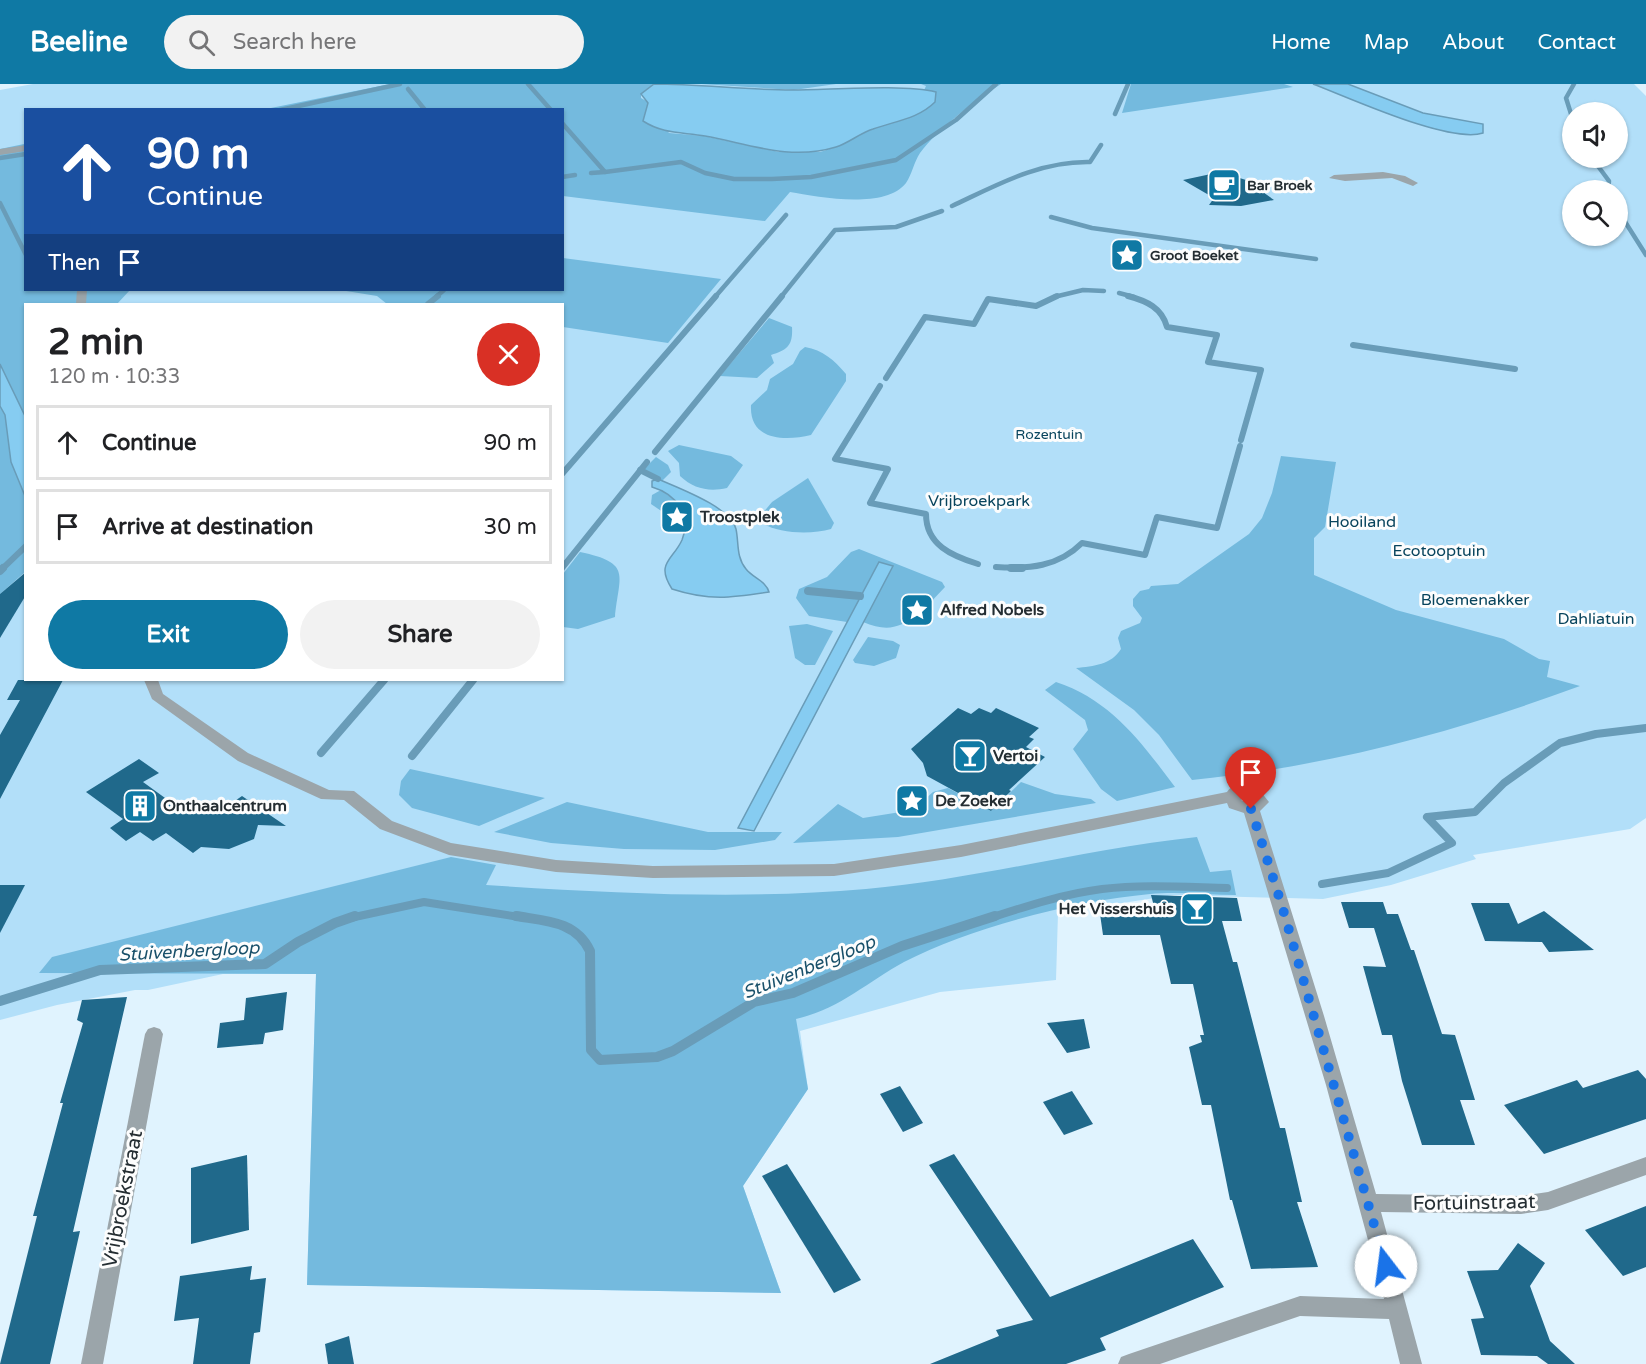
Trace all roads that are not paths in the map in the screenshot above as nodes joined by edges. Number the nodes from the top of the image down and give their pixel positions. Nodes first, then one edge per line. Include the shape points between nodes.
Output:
1 (24, 148) edge
2 (0, 152) edge
3 (1334, 178) dead end
4 (1413, 183) dead end
5 (151, 681) edge
6 (154, 1034) dead end
7 (1646, 1166) edge
8 (1369, 1203) junction
9 (1397, 1309) junction
10 (92, 1364) edge
11 (1129, 1364) edge
12 (1411, 1364) edge

1 - 2 street
3 - 4 street via 1379,173
5 - 8 street via 157,696 243,757 327,795 348,795 386,825 449,849 556,866 653,872 834,870 961,851 1232,796 1235,804 1261,799 1282,906
6 - 10 street, Vrijbroekstraat
7 - 8 street, Fortuinstraat via 1548,1201 1521,1205
8 - 9 street
9 - 11 street via 1300,1306
9 - 12 street

